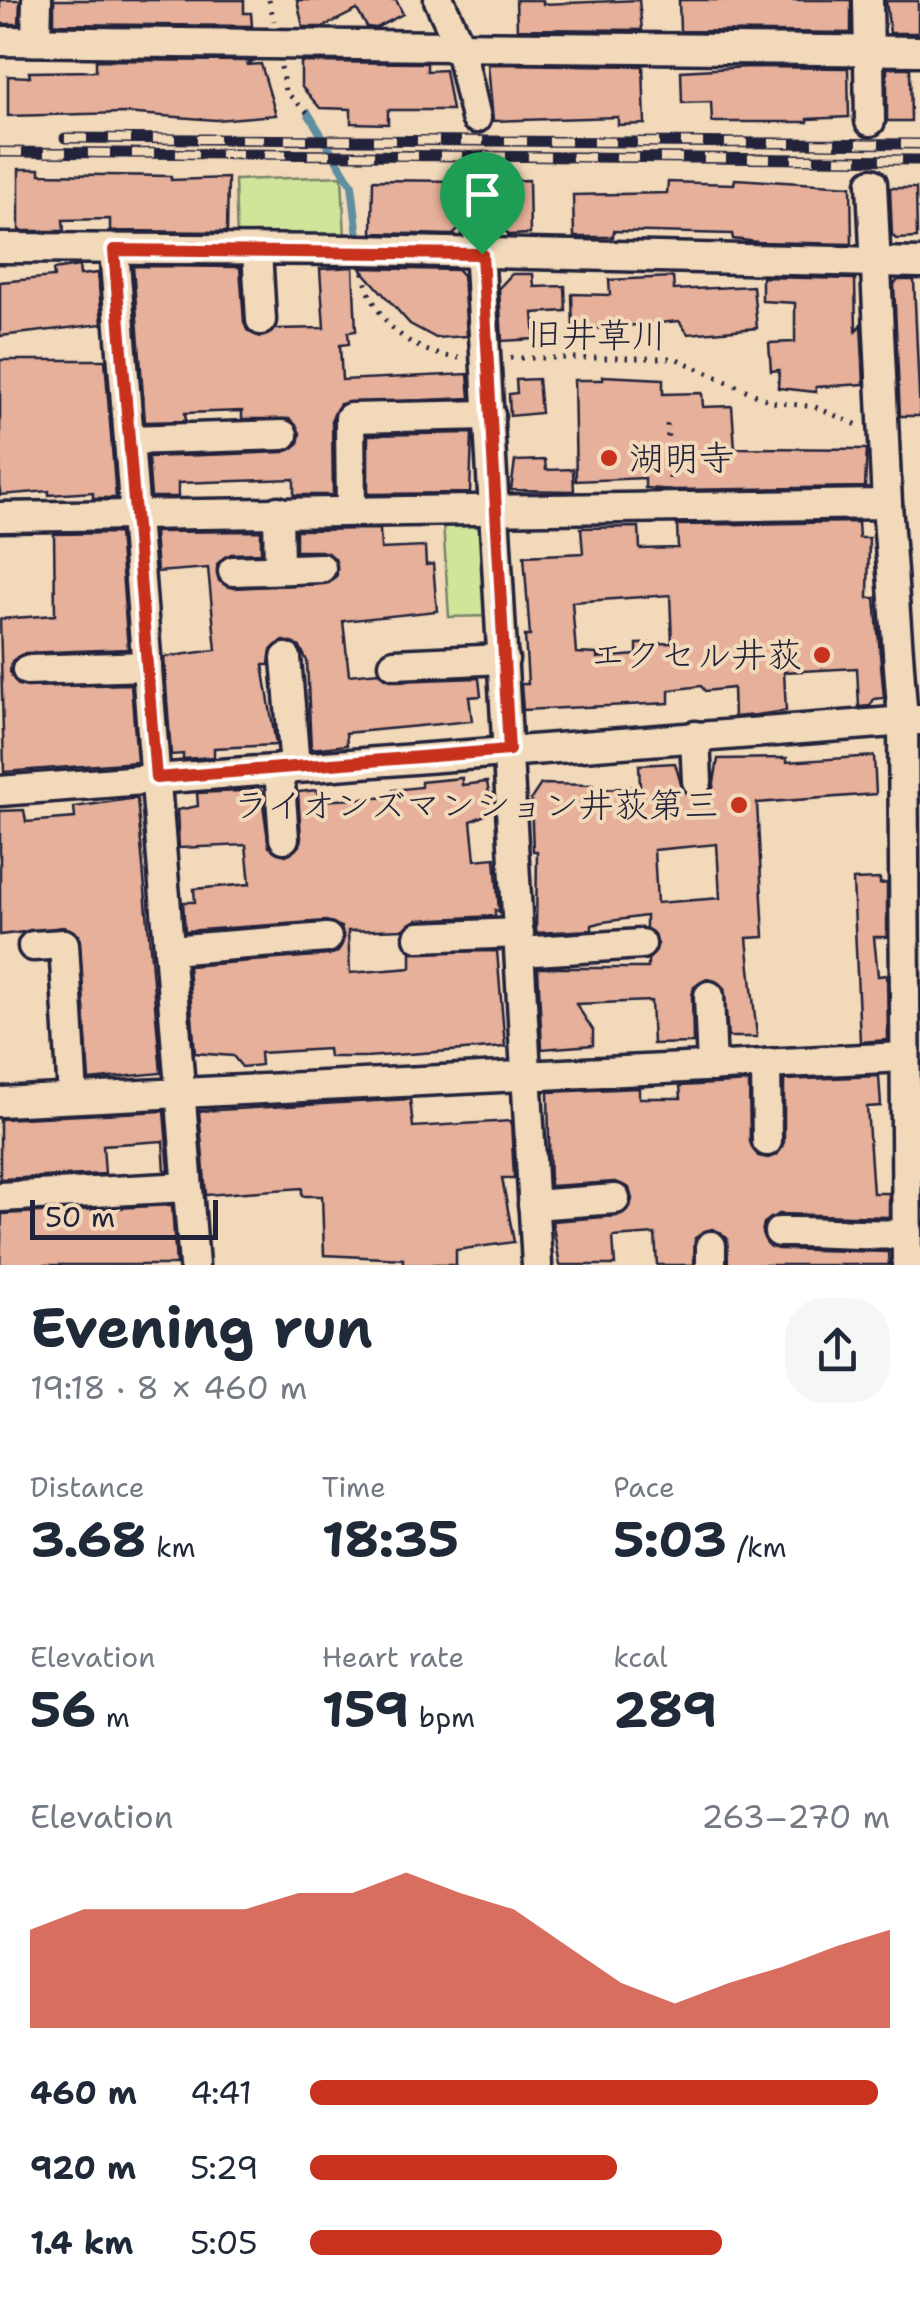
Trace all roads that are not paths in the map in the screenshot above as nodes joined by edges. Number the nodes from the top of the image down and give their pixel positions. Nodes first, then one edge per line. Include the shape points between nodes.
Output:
1 (36, 0) edge
2 (438, 0) edge
3 (868, 0) edge
4 (0, 41) edge
5 (36, 41) junction
6 (459, 44) junction
7 (870, 51) junction
8 (920, 51) edge
9 (476, 118) dead end
10 (870, 121) dead end
11 (475, 177) dead end
12 (872, 183) dead end
13 (0, 248) edge
14 (114, 250) junction
15 (257, 251) junction
16 (482, 254) junction
17 (874, 262) junction
18 (920, 263) edge
19 (261, 320) dead end
20 (490, 415) junction
21 (282, 434) dead end
22 (130, 440) junction
23 (887, 504) junction
24 (351, 510) junction
25 (278, 511) junction
26 (496, 511) junction
27 (135, 515) junction
28 (0, 517) edge
29 (321, 568) dead end
30 (279, 569) junction
31 (233, 570) dead end
32 (286, 658) dead end
33 (504, 660) junction
34 (394, 664) dead end
35 (146, 666) junction
36 (27, 670) dead end
37 (912, 720) edge
38 (695, 736) junction
39 (509, 750) junction
40 (287, 768) junction
41 (156, 778) junction
42 (697, 782) dead end
43 (0, 791) edge
44 (284, 838) dead end
45 (419, 937) dead end
46 (327, 938) dead end
47 (519, 943) junction
48 (641, 944) dead end
49 (33, 946) dead end
50 (169, 950) junction
51 (708, 996) dead end
52 (904, 1057) junction
53 (766, 1064) junction
54 (712, 1066) junction
55 (526, 1076) junction
56 (180, 1093) junction
57 (73, 1098) junction
58 (0, 1102) edge
59 (767, 1142) dead end
60 (187, 1187) junction
61 (0, 1198) edge
62 (615, 1199) dead end
63 (534, 1205) junction
64 (911, 1228) edge
65 (779, 1232) dead end
66 (194, 1265) edge
67 (537, 1265) edge
68 (907, 1265) edge

1 - 5 street
2 - 6 street
3 - 7 street
4 - 5 street
5 - 6 street
6 - 7 street
6 - 9 street
7 - 8 street
7 - 10 street
11 - 16 street
12 - 17 street
13 - 14 street
14 - 15 street
14 - 22 street
15 - 16 street
15 - 19 street
16 - 17 street
16 - 20 street
17 - 18 street
17 - 23 street
20 - 24 street via 350,418
20 - 26 street
21 - 22 street
22 - 27 street
23 - 26 street via 656,517
23 - 37 street
24 - 25 street
24 - 26 street
25 - 27 street
25 - 30 street
26 - 33 street
27 - 28 street
27 - 35 street
29 - 30 street
30 - 31 street
32 - 40 street
33 - 34 street
33 - 39 street
35 - 36 street
35 - 41 street
37 - 38 street
37 - 52 street
38 - 39 street
38 - 42 street
39 - 40 street
39 - 47 street
40 - 41 street
40 - 44 street
41 - 43 street
41 - 50 street
45 - 47 street
46 - 50 street
47 - 48 street
47 - 55 street
49 - 57 street via 64,944
50 - 56 street
51 - 54 street
52 - 53 street
52 - 64 street
53 - 54 street
53 - 59 street
54 - 55 street
55 - 56 street
55 - 63 street
56 - 57 street
56 - 60 street
57 - 58 street
60 - 61 street
60 - 66 street
62 - 63 street
63 - 67 street
64 - 65 street via 843,1237 832,1230
64 - 68 street

